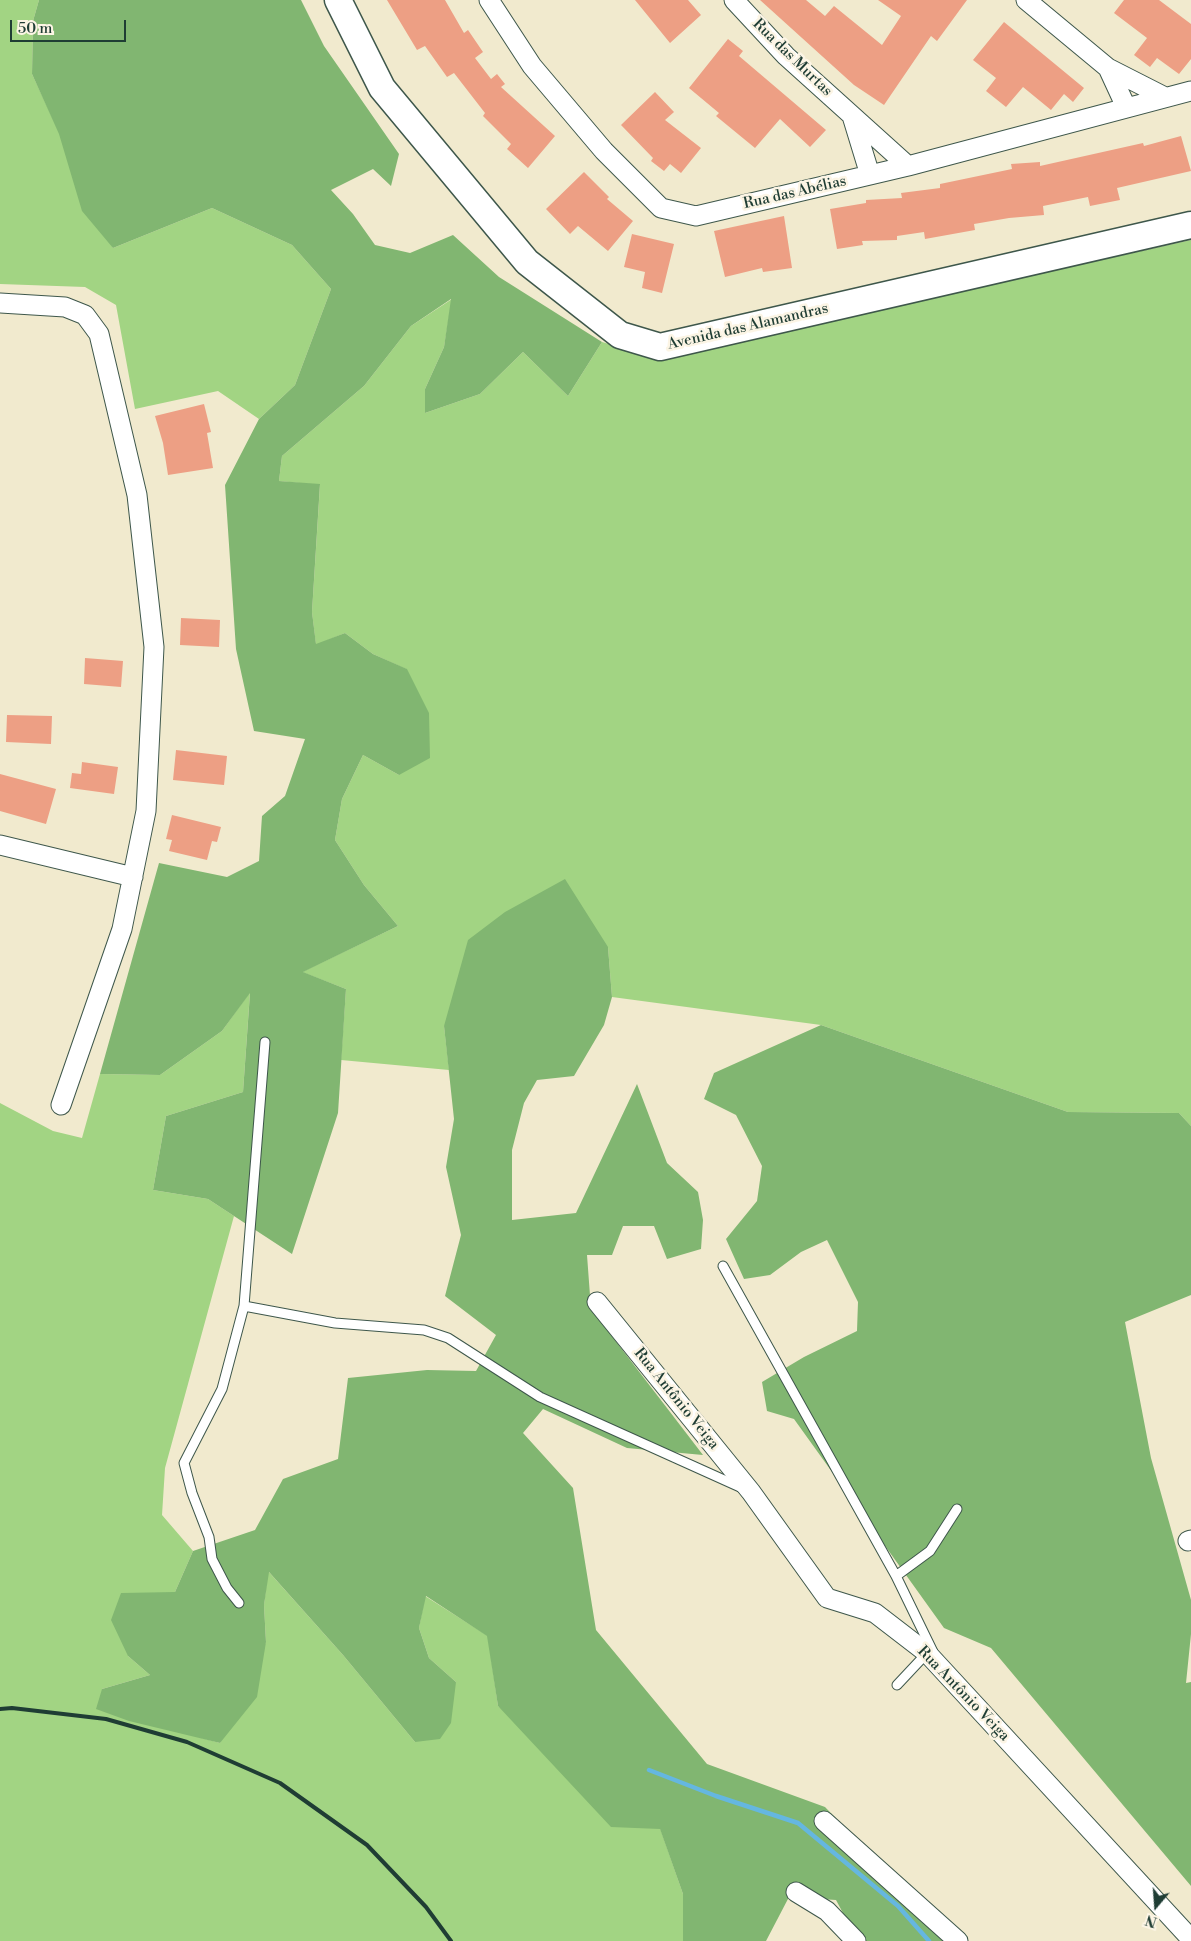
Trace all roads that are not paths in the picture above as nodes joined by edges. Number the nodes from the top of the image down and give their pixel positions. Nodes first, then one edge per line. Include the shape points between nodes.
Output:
1 (338, 0) edge
2 (489, 0) edge
3 (734, 0) edge
4 (1026, 0) edge
5 (1108, 68) junction
6 (1191, 91) edge
7 (1165, 97) junction
8 (1126, 107) junction
9 (851, 115) junction
10 (908, 166) junction
11 (870, 175) junction
12 (1191, 225) edge
13 (0, 303) edge
14 (0, 845) edge
15 (133, 877) junction
16 (265, 1042) dead end
17 (62, 1105) dead end
18 (723, 1266) dead end
19 (597, 1302) dead end
20 (244, 1306) junction
21 (751, 1492) junction
22 (957, 1509) dead end
23 (896, 1576) junction
24 (239, 1603) dead end
25 (926, 1653) junction
26 (941, 1668) junction
27 (897, 1685) dead end
28 (824, 1821) dead end
29 (796, 1892) dead end
30 (1191, 1938) edge
31 (856, 1941) edge
32 (958, 1941) edge

1 - 12 street, Avenida das Alamandras via 382,88 527,262 620,335 660,348
2 - 11 street, Rua das Abélias via 532,66 604,151 661,208 696,216
3 - 9 street, Rua das Murtas via 786,56
4 - 5 street
5 - 7 street
5 - 8 street
6 - 7 street, Rua das Abélias
7 - 8 street, Rua das Abélias
8 - 10 street, Rua das Abélias
9 - 10 street, Rua das Murtas
9 - 11 street
10 - 11 street, Rua das Abélias
13 - 15 street via 64,306 84,315 99,334 126,448 136,495 154,647 146,811
14 - 15 street
15 - 17 street via 122,929
16 - 20 lane
18 - 23 lane
19 - 21 street, Rua Antônio Veiga
20 - 21 lane via 335,1323 424,1330 448,1338 540,1397
20 - 24 lane via 222,1389 184,1463 209,1537 212,1559
21 - 25 street, Rua Antônio Veiga via 827,1598 875,1613
22 - 23 lane via 930,1551
23 - 26 lane
25 - 26 street, Rua Antônio Veiga
25 - 27 lane
26 - 30 street, Rua Antônio Veiga
28 - 32 street
29 - 31 street via 827,1911

